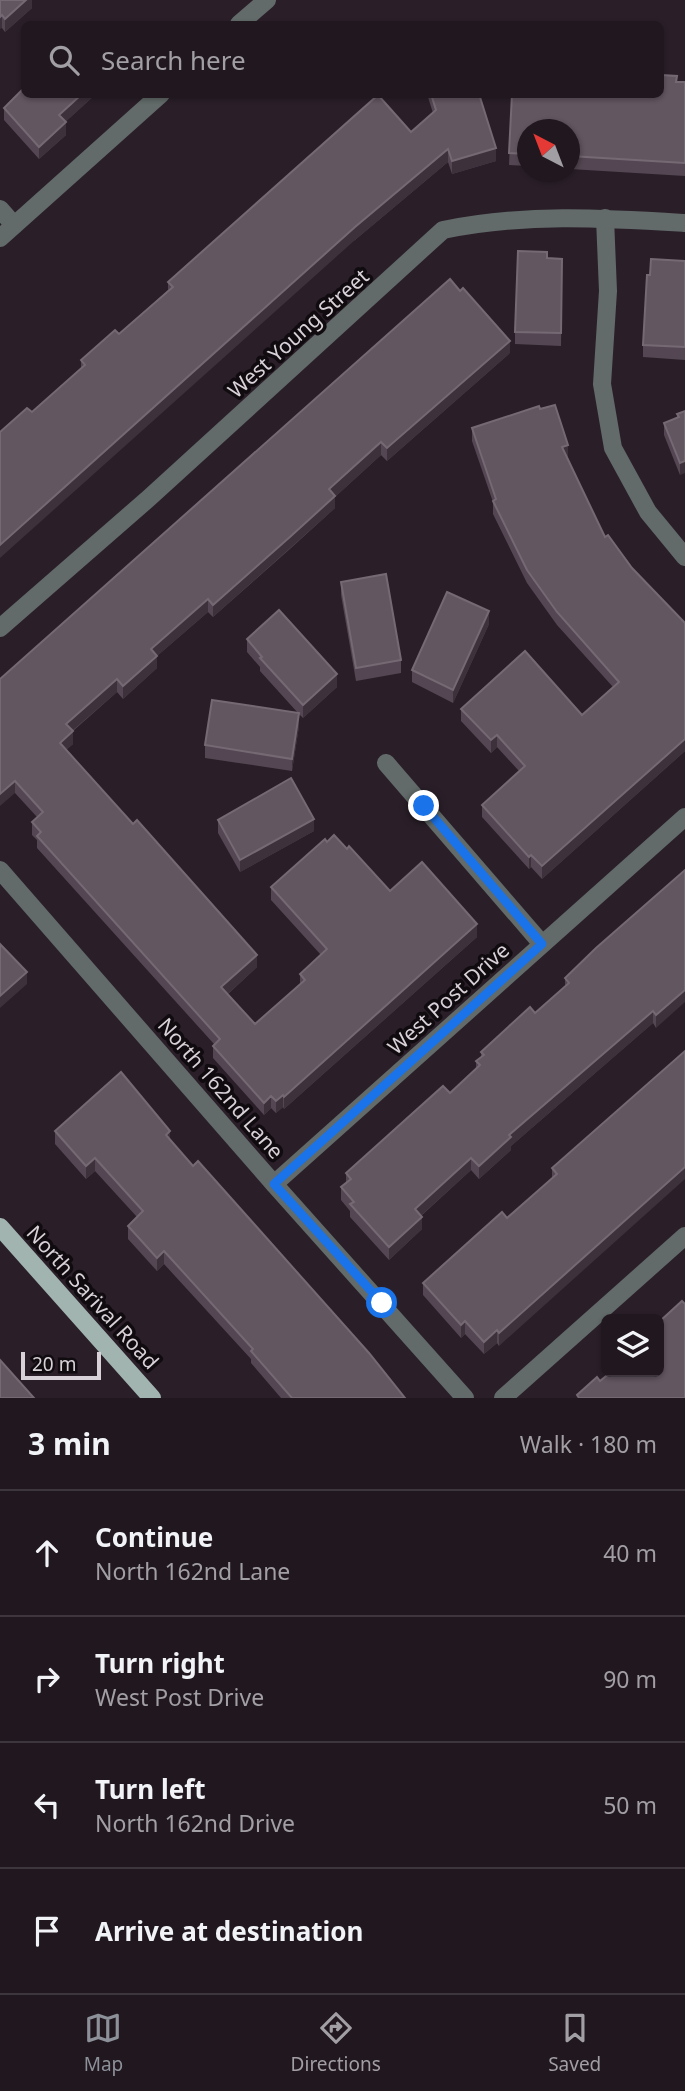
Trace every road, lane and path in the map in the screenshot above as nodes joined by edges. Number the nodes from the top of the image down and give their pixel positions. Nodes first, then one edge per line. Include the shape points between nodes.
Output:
1 (267, 0) edge
2 (242, 21) edge
3 (157, 98) edge
4 (0, 209) edge
5 (605, 218) junction
6 (685, 223) edge
7 (14, 225) junction
8 (0, 238) edge
9 (685, 557) edge
10 (0, 628) edge
11 (386, 763) dead end
12 (685, 817) edge
13 (0, 870) edge
14 (542, 944) junction
15 (274, 1184) junction
16 (0, 1227) edge
17 (685, 1236) edge
18 (152, 1398) edge
19 (466, 1398) edge
20 (503, 1398) edge

1 - 2 street
3 - 7 street
4 - 7 street
5 - 6 street, West Young Street
5 - 9 street via 608,291 602,384 613,448 648,512
5 - 10 street, West Young Street via 494,220 443,230
7 - 8 street
11 - 14 street
12 - 14 street, West Post Drive
13 - 15 street, North 162nd Lane
14 - 15 street, West Post Drive
15 - 19 street, North 162nd Lane
16 - 18 main road, North Sarival Road
17 - 20 street

